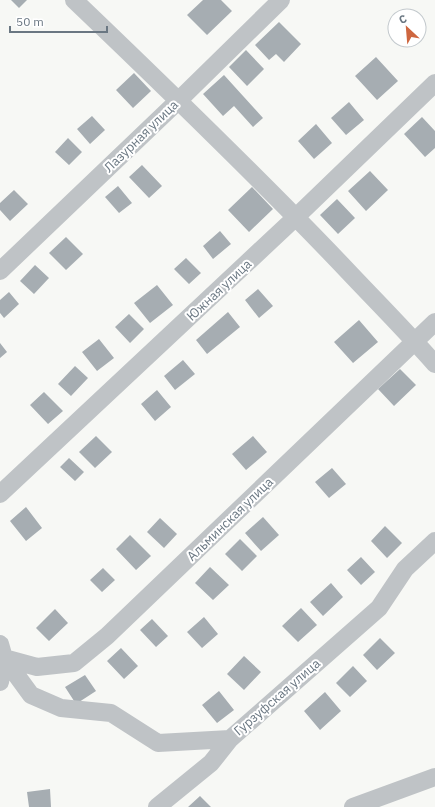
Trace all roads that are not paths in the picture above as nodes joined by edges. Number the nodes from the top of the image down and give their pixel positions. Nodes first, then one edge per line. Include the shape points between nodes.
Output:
1 (74, 0) edge
2 (281, 0) edge
3 (435, 83) edge
4 (179, 100) junction
5 (296, 218) junction
6 (0, 271) edge
7 (435, 322) edge
8 (416, 342) junction
9 (435, 364) edge
10 (0, 494) edge
11 (435, 541) edge
12 (2, 651) edge
13 (0, 682) edge
14 (230, 738) junction
15 (435, 777) edge
16 (157, 807) edge
17 (354, 807) edge

1 - 4 street
2 - 4 street, Лазурная улица
3 - 5 street, Южная улица
4 - 5 street
4 - 6 street, Лазурная улица
5 - 8 street
5 - 10 street, Южная улица
7 - 8 street, Альминская улица
8 - 9 street
8 - 12 street, Альминская улица via 107,636 74,663 37,667
11 - 14 street, Гурзуфская улица via 405,569 378,608
12 - 13 street
12 - 14 street, Гурзуфская улица via 31,695 61,708 111,713 158,743
14 - 16 street via 211,764
15 - 17 street

